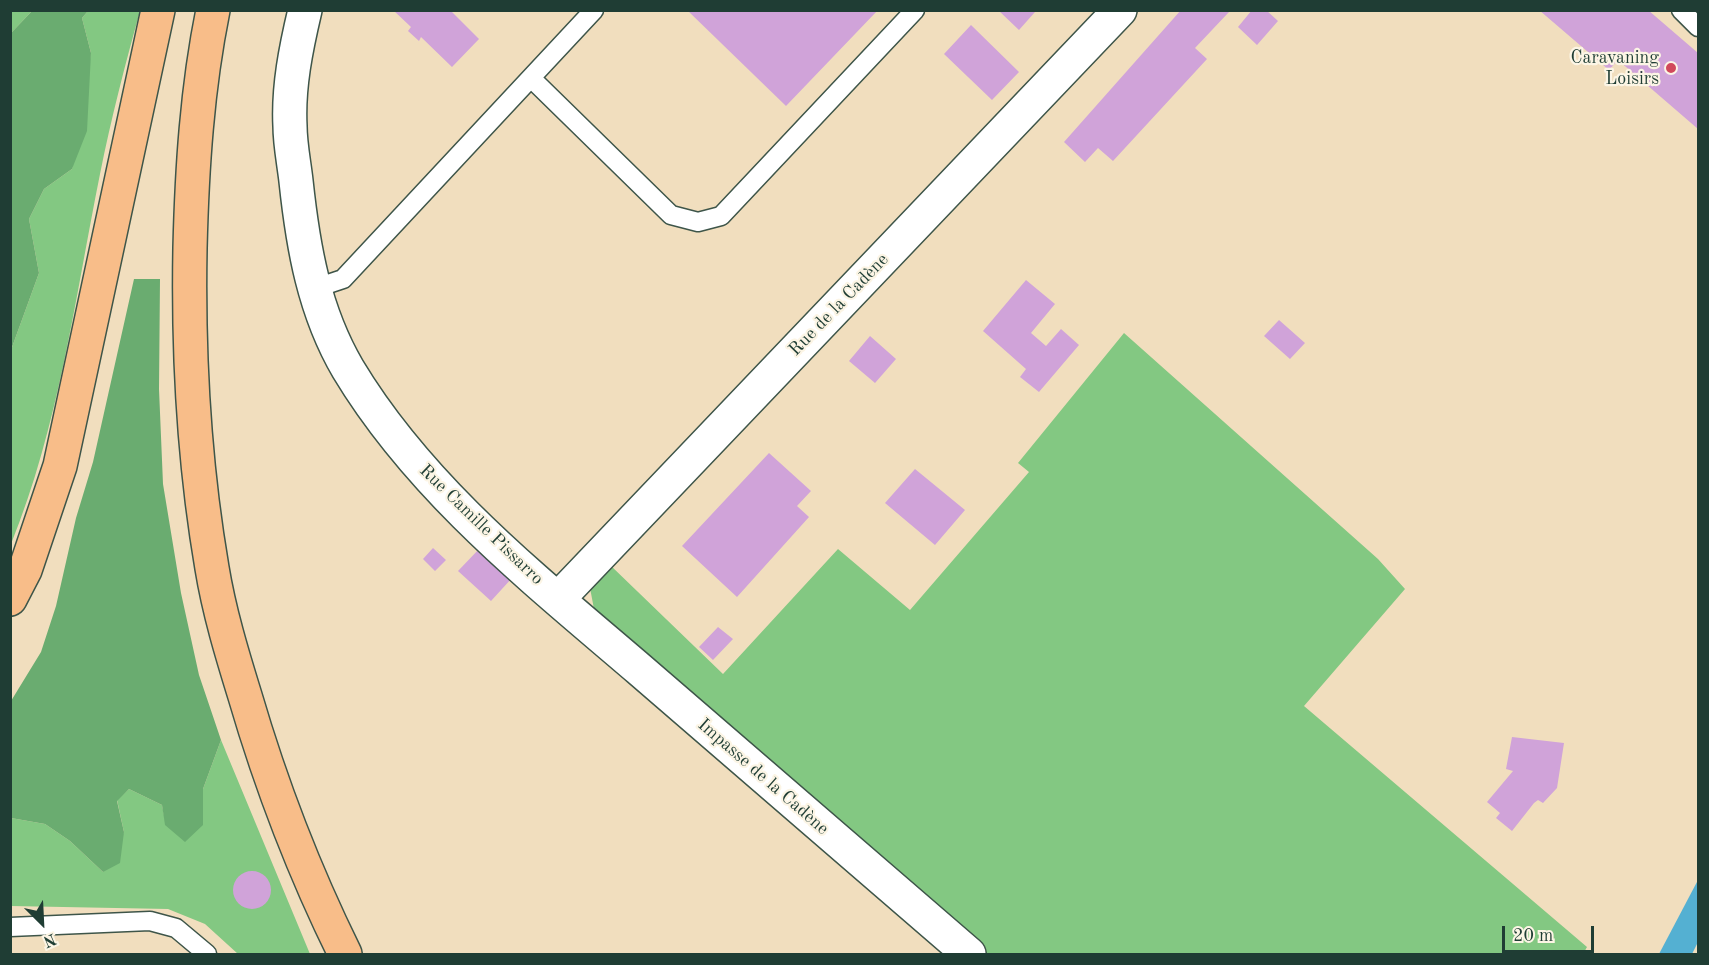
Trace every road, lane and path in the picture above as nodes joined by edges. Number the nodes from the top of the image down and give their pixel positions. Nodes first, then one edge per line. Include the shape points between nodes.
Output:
1 (158, 10) edge
2 (213, 10) edge
3 (305, 10) edge
4 (594, 10) edge
5 (915, 10) edge
6 (1120, 10) edge
7 (1681, 10) edge
8 (1698, 27) edge
9 (531, 78) junction
10 (313, 290) junction
11 (10, 599) edge
12 (558, 599) junction
13 (10, 927) edge
14 (207, 954) edge
15 (345, 954) edge
16 (969, 954) edge

1 - 11 highway via 60,466 25,570
2 - 15 highway via 198,105 189,316 193,416 209,546 232,656 265,763 314,891
3 - 10 street, Rue Camille Pissarro via 294,58 290,126
4 - 9 lane
5 - 9 lane via 721,216 698,222 672,215
6 - 12 street, Rue de la Cadène
7 - 8 lane
9 - 10 lane via 343,279
10 - 12 street, Rue Camille Pissarro via 348,368 429,479
12 - 16 street, Impasse de la Cadène
13 - 14 lane via 150,921 176,928

